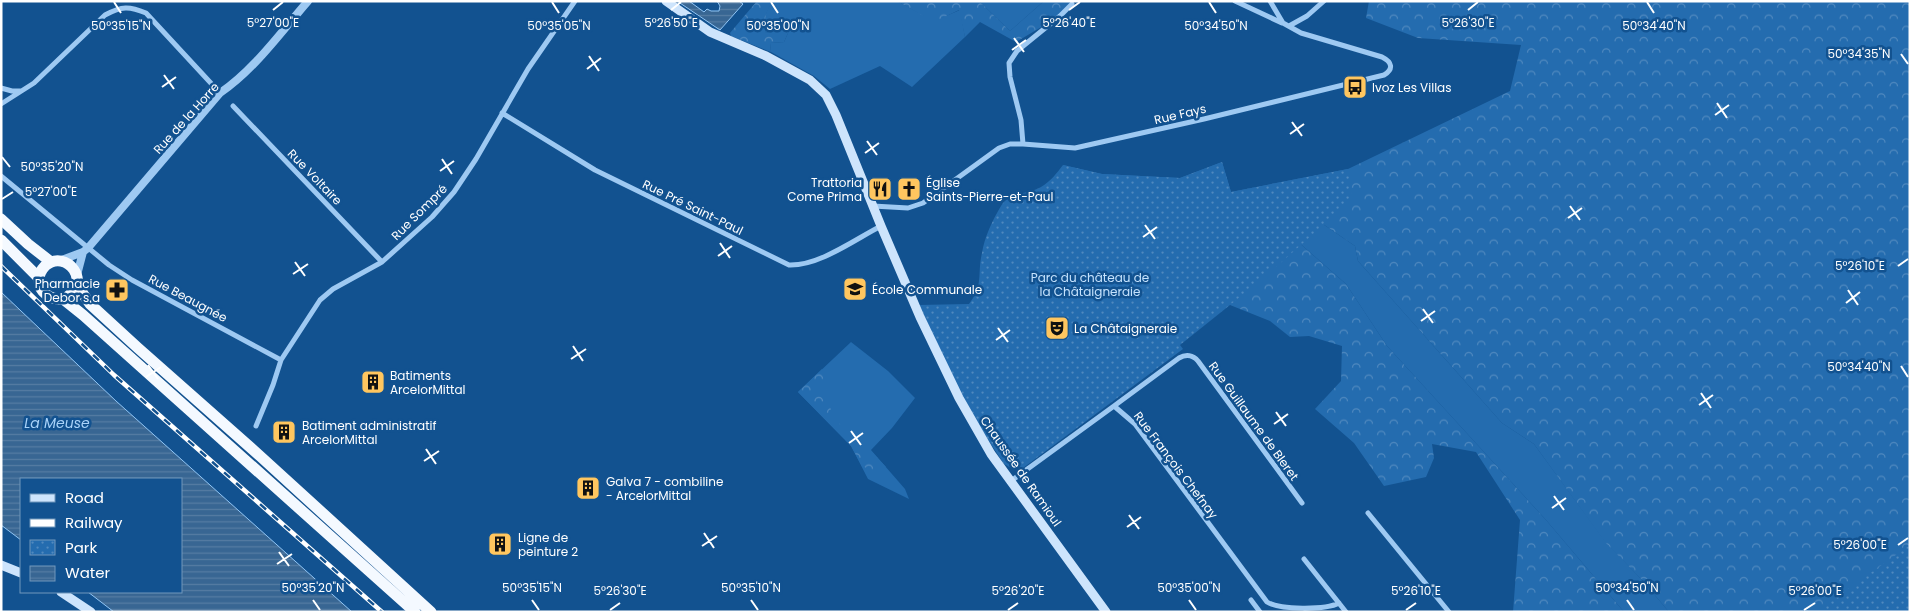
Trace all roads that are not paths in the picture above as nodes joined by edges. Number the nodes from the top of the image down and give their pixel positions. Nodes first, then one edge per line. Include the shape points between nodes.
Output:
1 (308, 1) edge
2 (575, 1) edge
3 (666, 1) edge
4 (1235, 1) edge
5 (1270, 1) edge
6 (1324, 1) edge
7 (1072, 4) dead end
8 (1283, 23) junction
9 (1289, 26) junction
10 (1, 88) edge
11 (22, 91) junction
12 (220, 93) junction
13 (1, 104) edge
14 (233, 106) dead end
15 (502, 112) junction
16 (1023, 144) junction
17 (1, 176) edge
18 (872, 206) junction
19 (1, 219) edge
20 (881, 226) junction
21 (1, 240) edge
22 (86, 250) junction
23 (55, 261) junction
24 (382, 262) junction
25 (39, 278) junction
26 (77, 280) junction
27 (63, 299) junction
28 (281, 360) junction
29 (1114, 406) junction
30 (256, 426) dead end
31 (1011, 482) junction
32 (1302, 503) dead end
33 (1368, 513) dead end
34 (1304, 559) dead end
35 (1, 565) edge
36 (20, 573) edge
37 (62, 593) edge
38 (1251, 600) dead end
39 (1339, 603) junction
40 (1283, 609) edge
41 (91, 612) edge
42 (415, 612) edge
43 (431, 612) edge
44 (1106, 612) edge
45 (1260, 612) edge
46 (1346, 612) edge
47 (1449, 612) edge

1 - 12 street, Rue de la Horre via 260,56
2 - 15 street, Rue Sompré
3 - 18 main road, Chaussée de Ramioul via 710,32 779,63 817,86 830,103
4 - 8 street, Rue Fays
5 - 8 street
6 - 9 street
7 - 16 street via 1017,51 1009,63
8 - 9 street, Rue Fays
9 - 16 street, Rue Fays via 1301,33 1382,57 1388,60 1391,68 1384,75 1204,120 1074,148
10 - 11 street
11 - 12 street via 106,15 132,7 146,13
11 - 13 street
12 - 22 street, Rue de la Horre
14 - 24 street, Rue Voltaire
15 - 20 street, Rue Pré Saint-Paul via 594,170 789,265 800,266 816,261
15 - 24 street, Rue Sompré via 454,192
16 - 18 street, Rue Fays via 999,148 923,203 908,208
17 - 22 street, Rue Beaugnée
18 - 20 main road, Chaussée de Ramioul
19 - 23 highway via 28,244
20 - 31 main road, Chaussée de Ramioul via 953,387
21 - 25 highway
22 - 23 street
22 - 26 street
22 - 28 street, Rue Beaugnée via 132,280
23 - 25 highway via 43,268
23 - 26 highway via 71,266
24 - 28 street, Rue Sompré via 320,300
25 - 27 highway via 46,295
26 - 27 highway via 69,296
26 - 43 highway via 90,304
27 - 42 highway
28 - 30 street, Rue Sompré
29 - 31 street
29 - 32 street, Rue Guillaume de Bleret via 1181,356 1193,356
29 - 40 street, Rue François Chefnay via 1135,424 1263,598
31 - 44 main road, Chaussée de Ramioul
33 - 47 street
34 - 39 street
35 - 36 main road
37 - 41 main road
38 - 45 street
39 - 40 street, Rue François Chefnay via 1326,607
39 - 46 street

